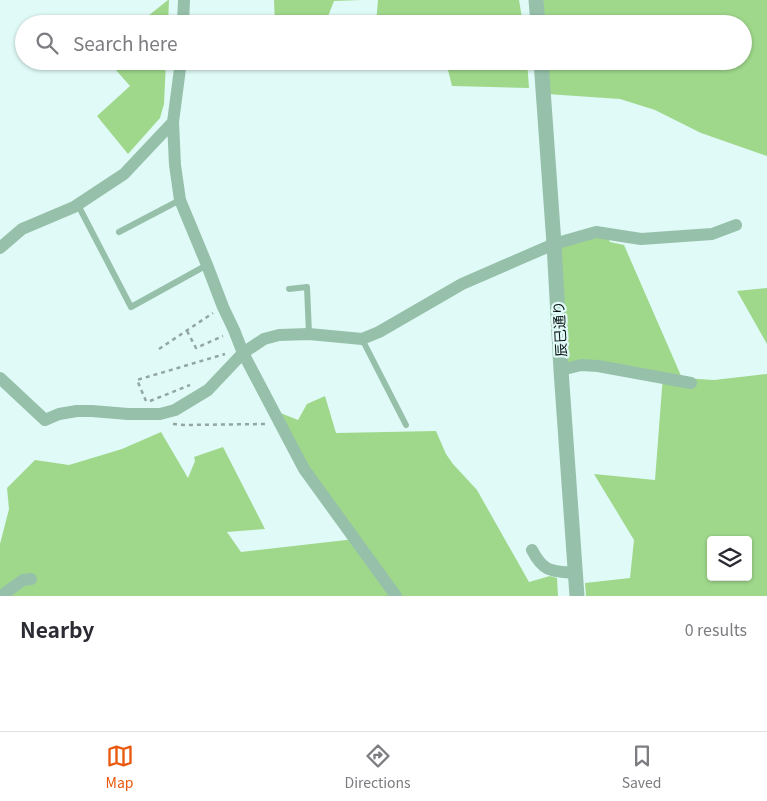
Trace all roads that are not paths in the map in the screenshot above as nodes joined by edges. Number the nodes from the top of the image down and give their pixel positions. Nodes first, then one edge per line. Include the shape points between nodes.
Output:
1 (184, 0) edge
2 (536, 0) edge
3 (183, 15) edge
4 (537, 15) edge
5 (180, 70) edge
6 (542, 70) edge
7 (173, 122) junction
8 (180, 200) junction
9 (78, 205) junction
10 (736, 225) dead end
11 (119, 232) dead end
12 (554, 244) junction
13 (0, 248) edge
14 (207, 265) junction
15 (289, 288) dead end
16 (309, 334) junction
17 (362, 339) junction
18 (242, 351) junction
19 (561, 370) junction
20 (0, 378) edge
21 (691, 383) dead end
22 (406, 425) dead end
23 (532, 550) dead end
24 (576, 574) junction
25 (31, 579) dead end
26 (1, 596) edge
27 (396, 596) edge
28 (577, 596) edge

1 - 3 street
2 - 4 street
5 - 7 street
6 - 12 street, 辰巳通り
7 - 8 street
7 - 9 street via 124,174
8 - 11 lane
8 - 14 street
9 - 13 street via 22,229
9 - 14 lane via 132,307
10 - 12 street via 712,234 641,239 596,232
12 - 17 street via 462,284
12 - 19 street, 辰巳通り
14 - 18 street
15 - 16 lane via 307,287
16 - 17 street
16 - 18 street via 272,336
17 - 22 lane
18 - 20 street via 208,390 175,410 160,414 92,410 59,414 45,420
18 - 27 street via 304,469
19 - 21 street via 581,365 598,366
19 - 24 street, 辰巳通り
23 - 24 street via 544,567 554,572
24 - 28 street, 辰巳通り
25 - 26 street via 23,580

